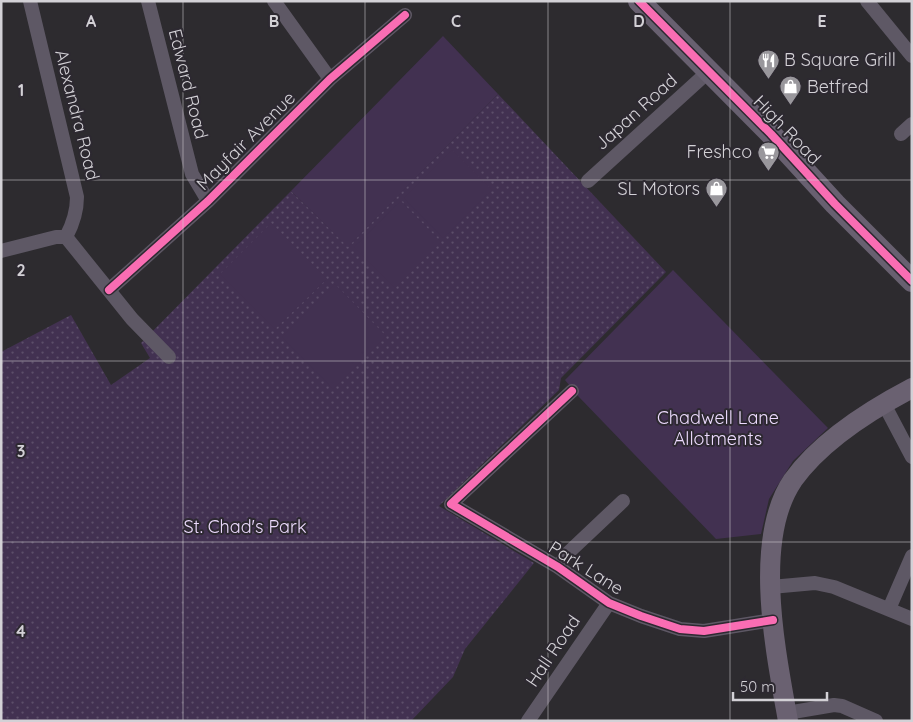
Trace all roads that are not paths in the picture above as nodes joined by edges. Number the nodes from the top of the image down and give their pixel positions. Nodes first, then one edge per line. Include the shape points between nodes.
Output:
1 (30, 1) edge
2 (148, 1) edge
3 (274, 1) edge
4 (639, 1) edge
5 (867, 1) edge
6 (405, 15) dead end
7 (912, 56) edge
8 (708, 71) junction
9 (330, 79) junction
10 (588, 181) dead end
11 (208, 201) junction
12 (66, 237) junction
13 (1, 251) edge
14 (912, 281) edge
15 (109, 290) junction
16 (169, 357) dead end
17 (912, 388) edge
18 (572, 391) dead end
19 (884, 404) junction
20 (912, 457) edge
21 (623, 501) dead end
22 (912, 556) edge
23 (558, 567) junction
24 (771, 587) junction
25 (609, 603) junction
26 (889, 609) junction
27 (912, 619) edge
28 (773, 620) junction
29 (787, 717) edge
30 (528, 721) edge
31 (876, 721) edge

1 - 12 street, Alexandra Road via 77,198 77,212
2 - 11 street, Edward Road via 192,174
3 - 9 street
4 - 8 main road, High Road
5 - 7 street
6 - 9 street, Mayfair Avenue
8 - 10 street, Japan Road
8 - 14 main road, High Road
9 - 11 street, Mayfair Avenue
11 - 15 street, Mayfair Avenue
12 - 13 street
12 - 15 street
15 - 16 street
17 - 19 street
18 - 23 street, Park Lane via 451,504
19 - 20 street
19 - 24 street via 840,434 808,462 793,481 775,520 770,553
21 - 23 street via 569,552
22 - 26 street
23 - 25 street, Park Lane
24 - 26 street via 815,583 834,587
24 - 28 street
25 - 28 street, Park Lane via 680,629 704,631
25 - 30 street, Hall Road
26 - 27 street
28 - 29 street
29 - 31 street via 834,705

